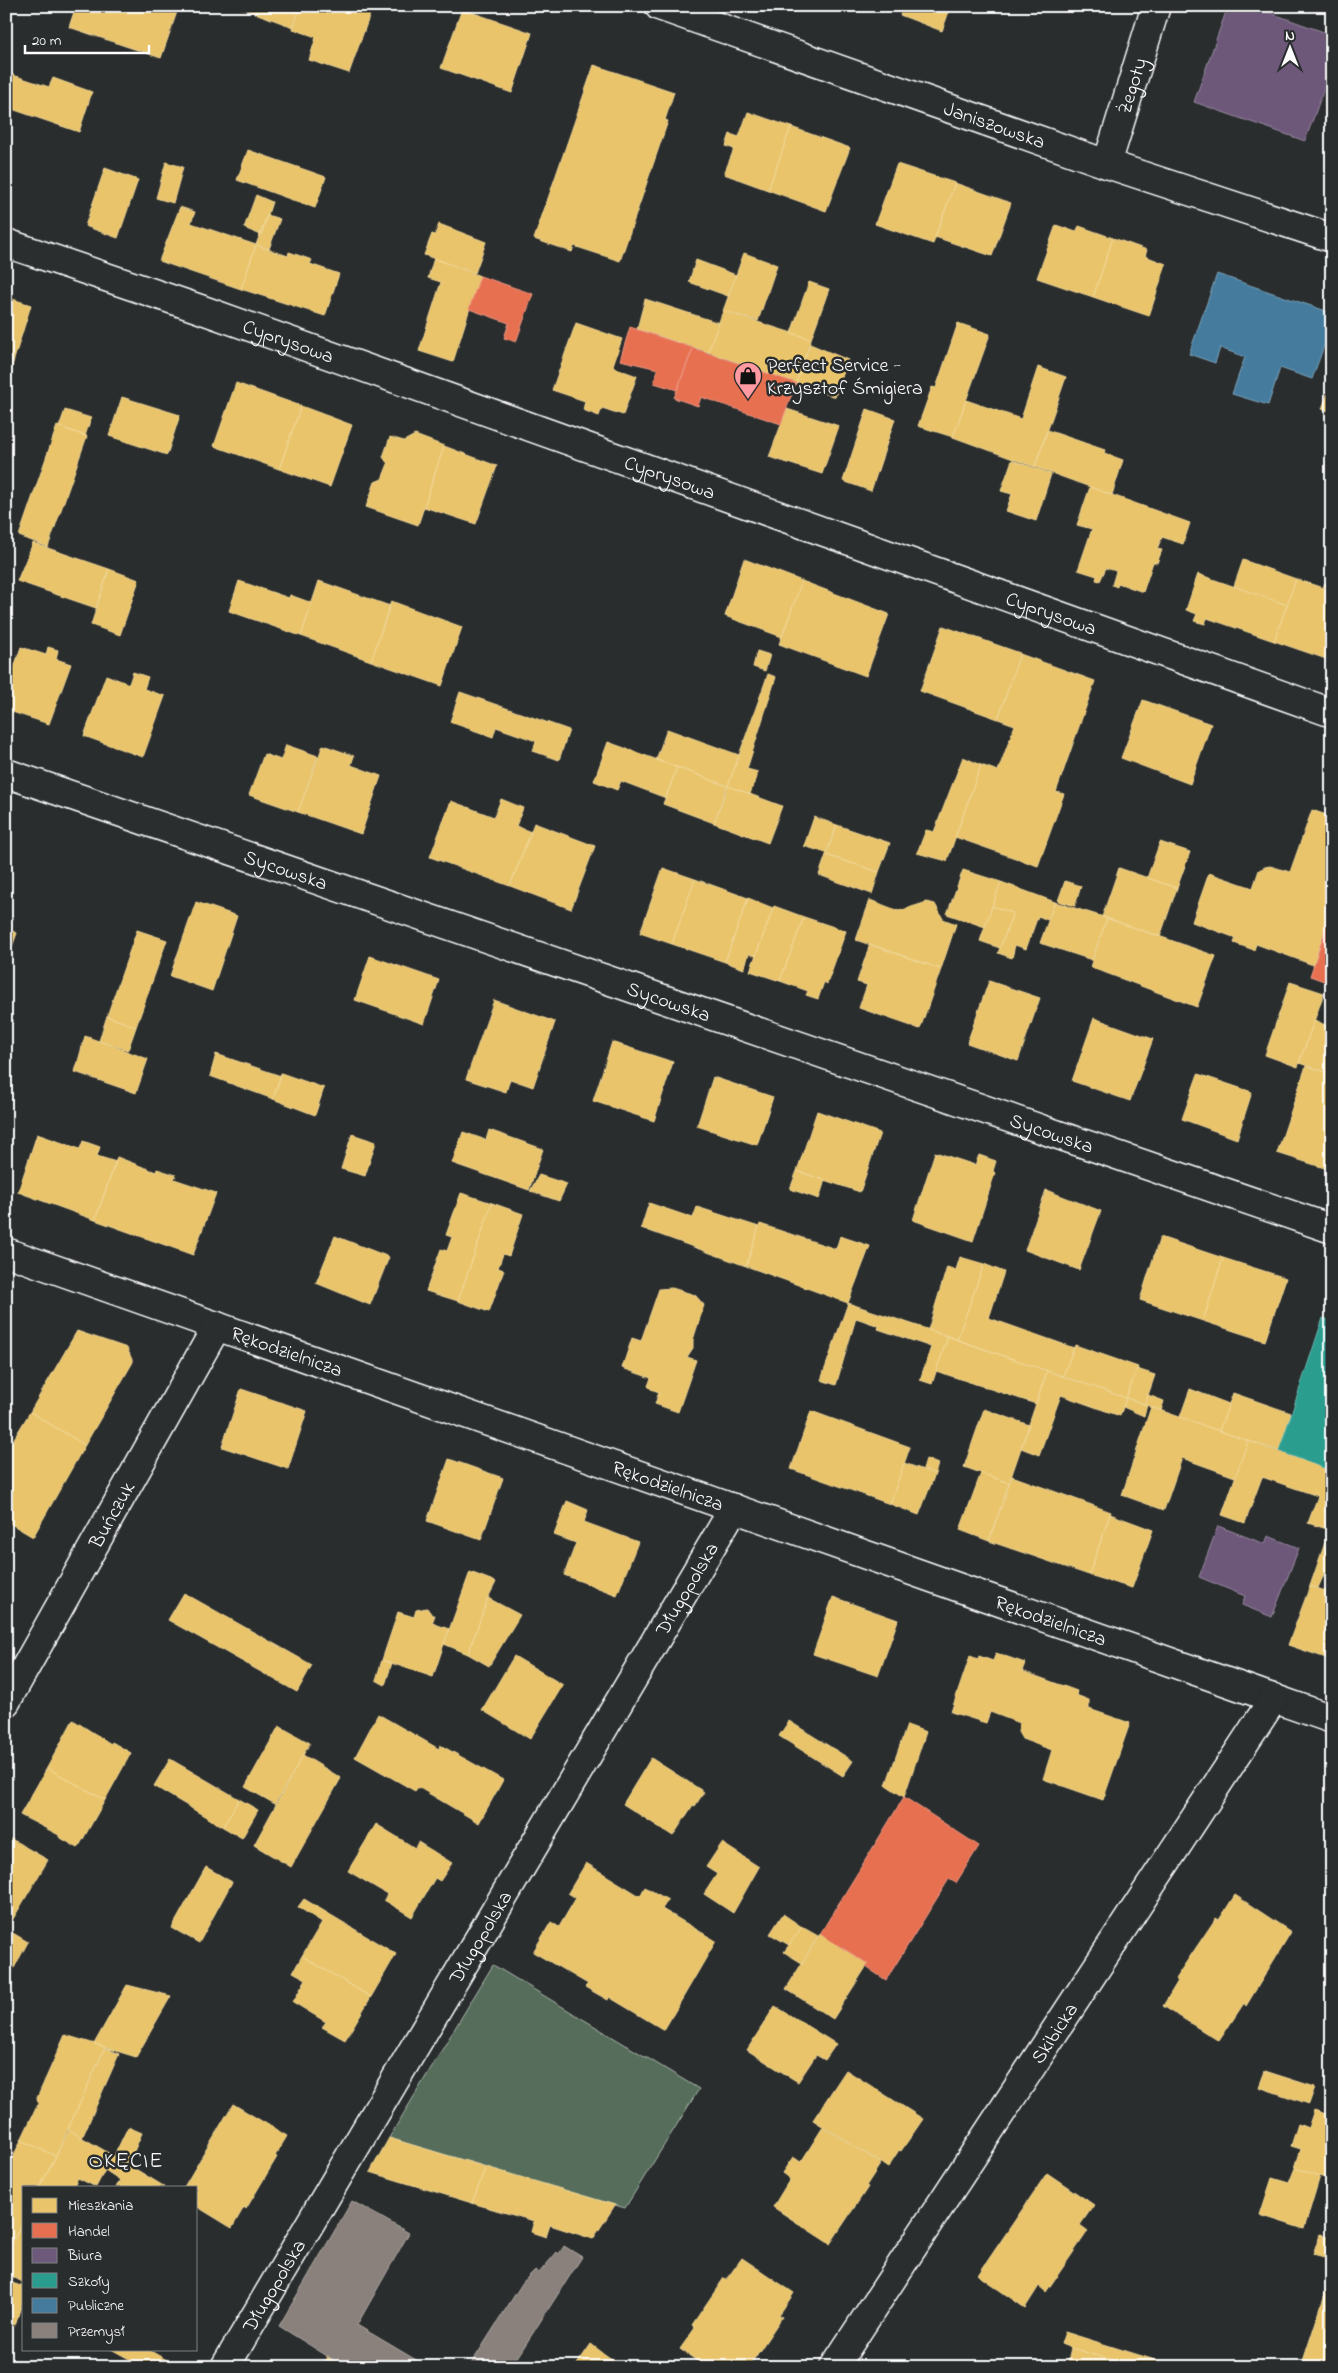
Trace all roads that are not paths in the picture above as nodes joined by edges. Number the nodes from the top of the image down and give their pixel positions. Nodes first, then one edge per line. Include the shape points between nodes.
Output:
1 (659, 6) edge
2 (1156, 6) edge
3 (1107, 164) junction
4 (1332, 238) edge
5 (6, 243) edge
6 (1332, 713) edge
7 (6, 773) edge
8 (1332, 1229) edge
9 (6, 1252) edge
10 (217, 1326) junction
11 (734, 1508) junction
12 (1274, 1698) junction
13 (6, 1702) edge
14 (1332, 1719) edge
15 (225, 2367) edge
16 (834, 2367) edge

1 - 3 street, Janiszowska
2 - 3 street, Żegoty
3 - 4 street, Janiszowska
5 - 6 street, Cyprysowa
7 - 8 street, Sycowska
9 - 10 street, Rękodzielnicza
10 - 11 street, Rękodzielnicza
10 - 13 street, Buńczuk
11 - 12 street, Rękodzielnicza
11 - 15 street, Długopolska
12 - 14 street, Rękodzielnicza
12 - 16 street, Skibicka

